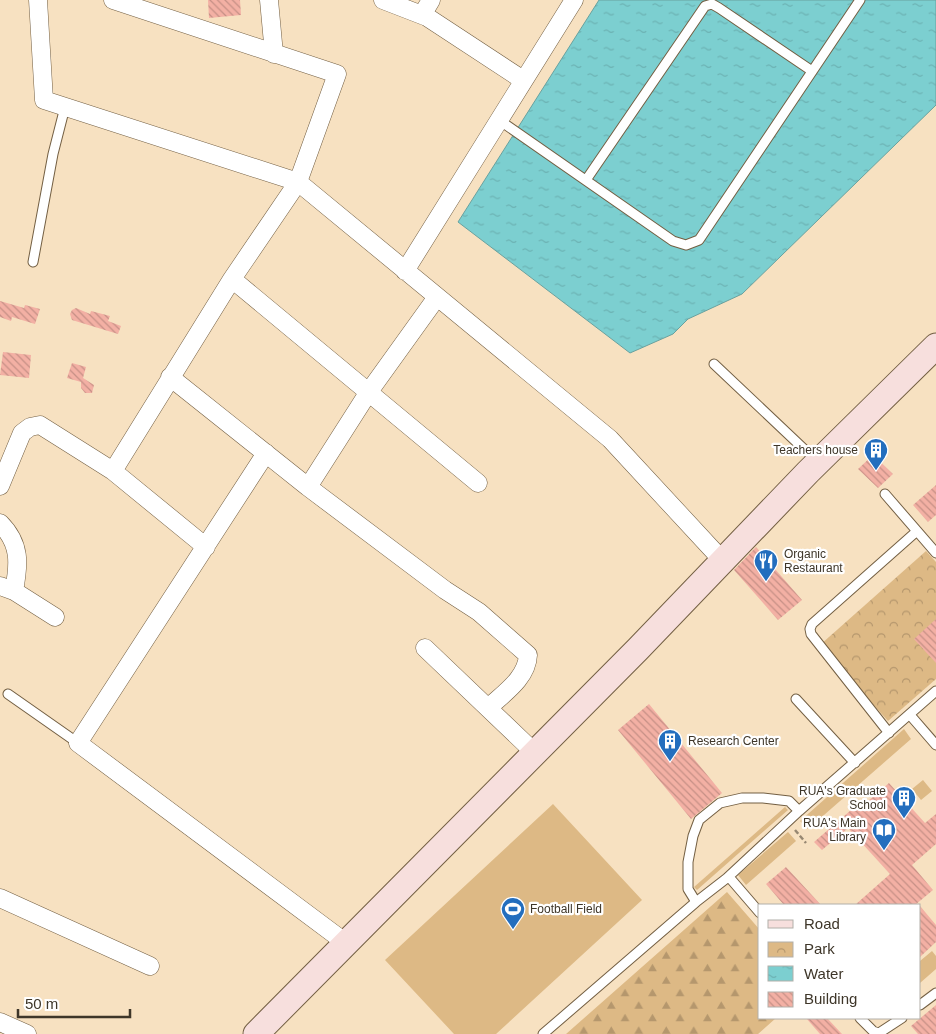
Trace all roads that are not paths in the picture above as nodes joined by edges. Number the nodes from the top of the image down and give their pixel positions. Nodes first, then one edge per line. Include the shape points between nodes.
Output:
1 (38, 0) edge
2 (113, 0) edge
3 (269, 0) edge
4 (383, 0) edge
5 (432, 0) edge
6 (574, 0) edge
7 (860, 0) edge
8 (146, 5) edge
9 (422, 15) junction
10 (274, 54) junction
11 (812, 71) junction
12 (523, 80) junction
13 (65, 107) junction
14 (499, 120) junction
15 (586, 180) junction
16 (298, 182) junction
17 (33, 262) dead end
18 (405, 271) junction
19 (232, 279) junction
20 (437, 298) junction
21 (936, 346) edge
22 (714, 364) dead end
23 (170, 377) junction
24 (368, 393) junction
25 (266, 453) junction
26 (819, 461) junction
27 (113, 470) junction
28 (478, 483) dead end
29 (0, 486) edge
30 (308, 487) junction
31 (885, 494) dead end
32 (0, 523) edge
33 (917, 531) junction
34 (206, 547) junction
35 (936, 553) edge
36 (722, 560) junction
37 (7, 588) edge
38 (55, 617) dead end
39 (425, 648) dead end
40 (936, 691) edge
41 (8, 694) dead end
42 (796, 699) dead end
43 (488, 708) junction
44 (910, 715) junction
45 (889, 732) junction
46 (78, 743) junction
47 (936, 745) edge
48 (535, 753) junction
49 (855, 762) junction
50 (799, 811) junction
51 (729, 877) junction
52 (0, 898) edge
53 (696, 902) junction
54 (758, 911) edge
55 (346, 943) junction
56 (150, 966) dead end
57 (936, 993) edge
58 (921, 1004) edge
59 (861, 1019) edge
60 (900, 1019) edge
61 (0, 1022) edge
62 (27, 1034) edge
63 (256, 1034) edge
64 (543, 1034) edge

1 - 13 street via 44,100
2 - 8 street
3 - 10 street
4 - 9 street
5 - 9 street
6 - 12 street
7 - 11 lane
8 - 10 street
9 - 12 street
10 - 16 street via 337,74
11 - 15 lane via 698,240 686,245 673,241
11 - 15 lane via 719,8 712,4 704,6
12 - 14 street
13 - 16 street
13 - 17 lane
14 - 15 lane
14 - 18 street
16 - 18 street
16 - 19 street
18 - 20 street
19 - 23 street
19 - 24 street
20 - 24 street
20 - 36 street via 610,439
21 - 26 street
22 - 26 lane
23 - 25 street
23 - 27 street
24 - 28 street
24 - 30 street
25 - 30 street
25 - 34 street
26 - 36 street
27 - 29 street via 40,425 22,433
27 - 34 street
30 - 43 street via 479,612 528,655 527,665 517,681
31 - 33 lane
32 - 37 street via 9,532 19,568
33 - 35 lane
33 - 45 lane via 810,629
34 - 46 street
36 - 48 street
37 - 38 street
39 - 43 street
40 - 44 lane
41 - 46 lane
42 - 49 lane
43 - 48 street
44 - 45 lane
44 - 47 lane
45 - 49 lane
46 - 55 street
48 - 55 street
49 - 50 lane
50 - 51 lane
50 - 53 lane via 789,801 742,798 720,803 699,820 688,862 688,890
51 - 53 lane
51 - 54 lane
52 - 56 street
53 - 64 lane
55 - 63 street
57 - 58 lane
59 - 60 lane via 879,1033
61 - 62 street

